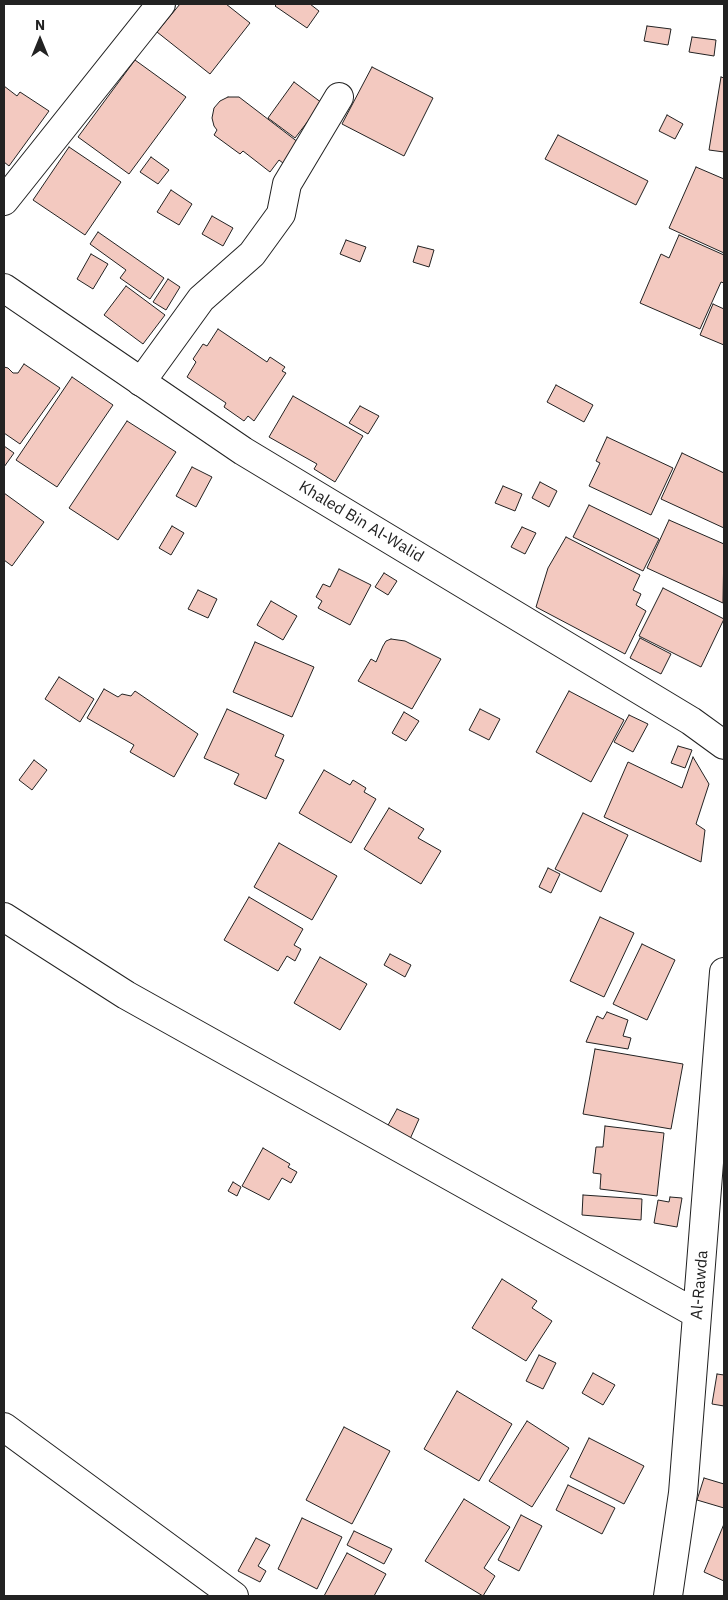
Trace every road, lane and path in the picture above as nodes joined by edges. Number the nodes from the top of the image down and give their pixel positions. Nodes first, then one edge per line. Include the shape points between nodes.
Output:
1 (161, 4) edge
2 (339, 97) dead end
3 (4, 201) edge
4 (4, 288) edge
5 (141, 382) junction
6 (724, 745) edge
7 (4, 917) edge
8 (724, 972) edge
9 (697, 1314) junction
10 (4, 1427) edge
11 (234, 1596) edge
12 (668, 1596) edge

1 - 3 street
2 - 5 street via 287,184 281,214 252,254 201,299
4 - 5 street, Khaled Bin Al-Walid
5 - 6 street, Khaled Bin Al-Walid via 243,451 692,721
7 - 9 street via 126,995
8 - 9 street, Al-Rawda
9 - 12 street, Al-Rawda via 683,1493
10 - 11 street

